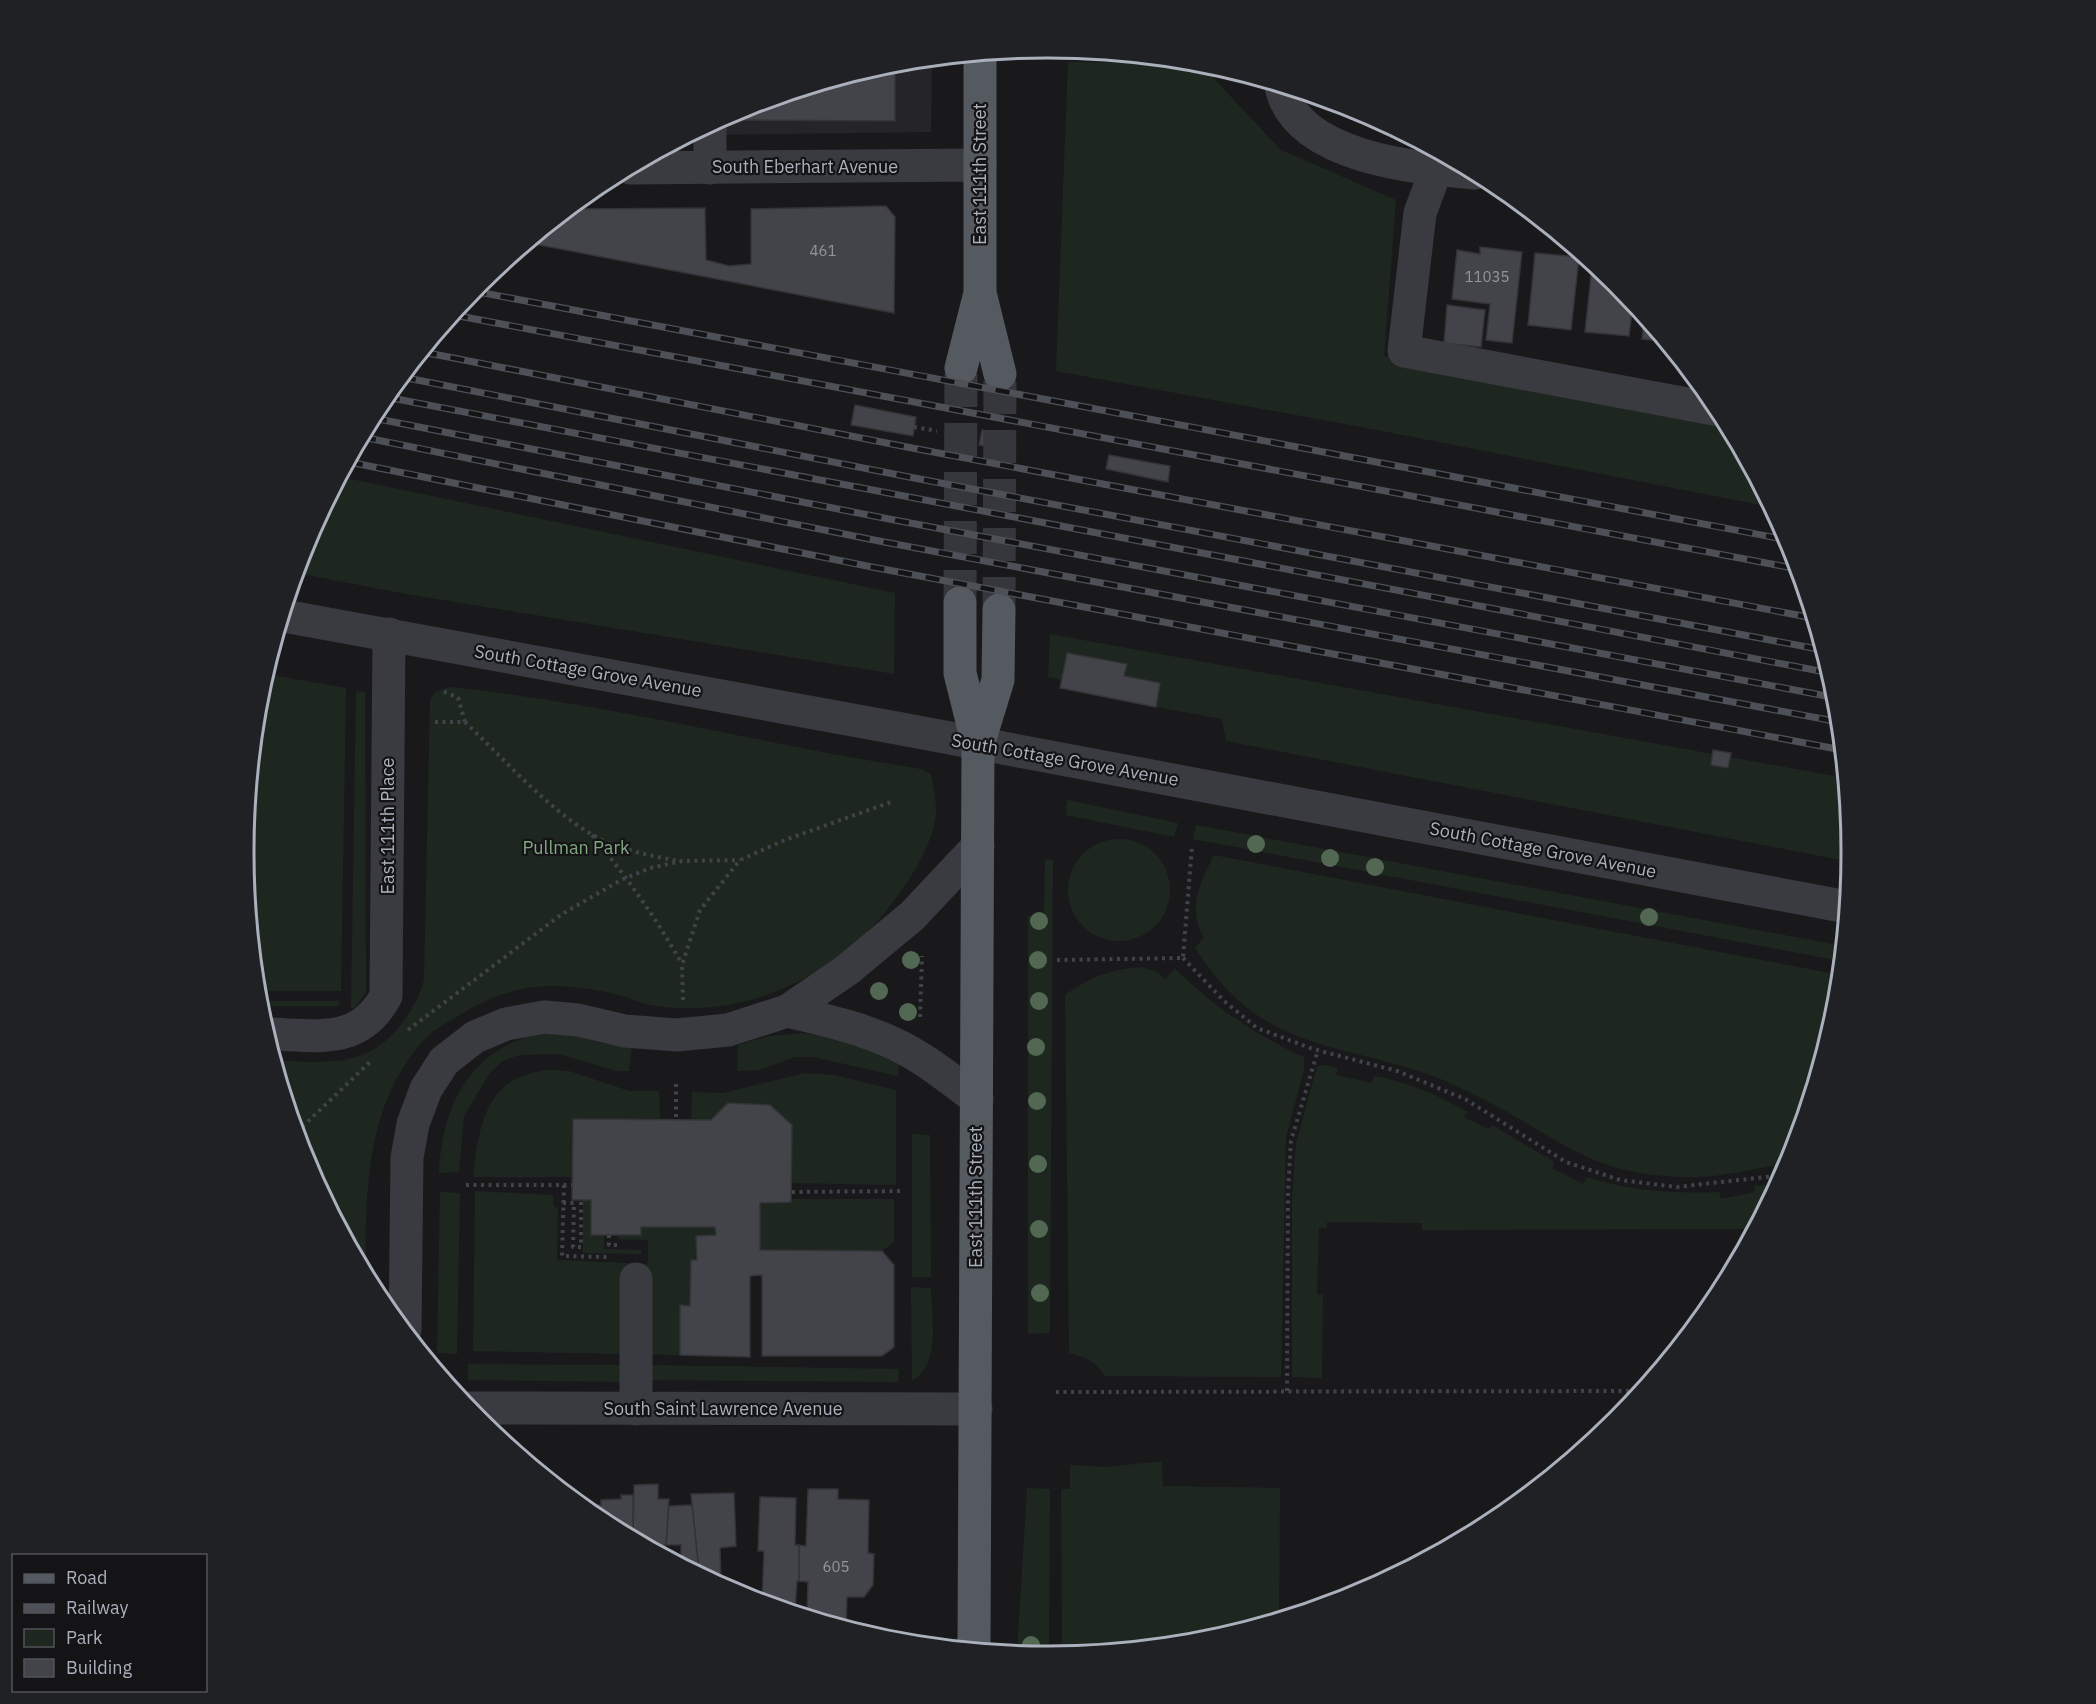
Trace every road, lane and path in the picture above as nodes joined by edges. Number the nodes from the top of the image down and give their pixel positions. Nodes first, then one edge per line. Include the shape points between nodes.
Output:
1 (980, 62) edge
2 (1284, 95) edge
3 (710, 134) edge
4 (980, 165) junction
5 (646, 168) edge
6 (710, 168) junction
7 (1436, 170) junction
8 (1456, 172) edge
9 (980, 293) junction
10 (961, 368) tunnel mouth
11 (1000, 374) tunnel mouth
12 (1705, 407) edge
13 (914, 427) dead end
14 (937, 431) dead end
15 (960, 603) tunnel mouth
16 (999, 610) tunnel mouth
17 (291, 617) edge
18 (389, 634) junction
19 (443, 691) dead end
20 (435, 722) dead end
21 (465, 722) junction
22 (978, 745) junction
23 (891, 802) dead end
24 (591, 835) junction
25 (978, 846) junction
26 (1192, 846) dead end
27 (740, 860) junction
28 (682, 861) junction
29 (627, 877) junction
30 (1840, 906) edge
31 (922, 949) dead end
32 (1183, 957) junction
33 (1057, 960) dead end
34 (682, 965) junction
35 (683, 1007) dead end
36 (787, 1011) junction
37 (920, 1023) dead end
38 (277, 1034) edge
39 (403, 1034) dead end
40 (1318, 1050) junction
41 (374, 1059) dead end
42 (348, 1073) dead end
43 (348, 1082) junction
44 (676, 1084) dead end
45 (977, 1099) junction
46 (676, 1120) dead end
47 (304, 1125) edge
48 (1772, 1176) edge
49 (466, 1185) dead end
50 (564, 1185) junction
51 (572, 1185) dead end
52 (904, 1191) dead end
53 (792, 1192) dead end
54 (581, 1200) dead end
55 (563, 1203) junction
56 (609, 1235) dead end
57 (615, 1245) dead end
58 (609, 1257) dead end
59 (636, 1279) dead end
60 (405, 1317) edge
61 (1287, 1391) junction
62 (1630, 1391) edge
63 (1056, 1392) dead end
64 (482, 1408) edge
65 (636, 1409) junction
66 (975, 1409) junction
67 (974, 1642) edge

1 - 4 main road, East 111th Street
2 - 7 street via 1298,118 1322,140 1378,159
3 - 6 street
4 - 6 street, South Eberhart Avenue
4 - 9 main road, East 111th Street
5 - 6 street, South Eberhart Avenue
7 - 8 street
7 - 12 street via 1420,213 1404,351
9 - 10 main road, East 111th Street
9 - 11 main road, East 111th Street
13 - 14 path
15 - 22 main road, East 111th Street via 960,673
16 - 22 main road, East 111th Street via 998,680
17 - 18 street, South Cottage Grove Avenue
18 - 22 street, South Cottage Grove Avenue
18 - 38 street, East 111th Place via 386,996 376,1015 359,1028 335,1035
19 - 21 path via 458,698
20 - 21 path
21 - 24 path via 559,811
22 - 25 main road, East 111th Street
22 - 30 street, South Cottage Grove Avenue
23 - 27 path
24 - 28 path via 628,850
24 - 29 path
25 - 36 street via 912,916 847,970
25 - 45 main road, East 111th Street
26 - 32 path
27 - 28 path
27 - 34 path via 700,910
28 - 29 path
29 - 34 path
29 - 39 path via 562,914
31 - 37 path
32 - 33 path
32 - 40 path via 1257,1029
34 - 35 path
36 - 45 street via 843,1024 898,1045
36 - 60 street via 728,1030 677,1035 625,1031 544,1017 506,1024 475,1037 444,1061 426,1089 413,1124 407,1158
40 - 48 path via 1396,1071 1466,1099 1566,1162 1620,1180 1677,1187
40 - 61 path via 1291,1142
41 - 43 path
42 - 43 path
43 - 47 path
44 - 46 path
45 - 66 main road, East 111th Street
49 - 50 path
50 - 51 path
50 - 55 path
52 - 53 path
54 - 55 path via 580,1246 573,1247 574,1203
55 - 58 path via 562,1256
56 - 57 path via 609,1245
59 - 65 street
61 - 62 path
61 - 63 path
64 - 65 street, South Saint Lawrence Avenue
65 - 66 street, South Saint Lawrence Avenue
66 - 67 main road, East 111th Street

